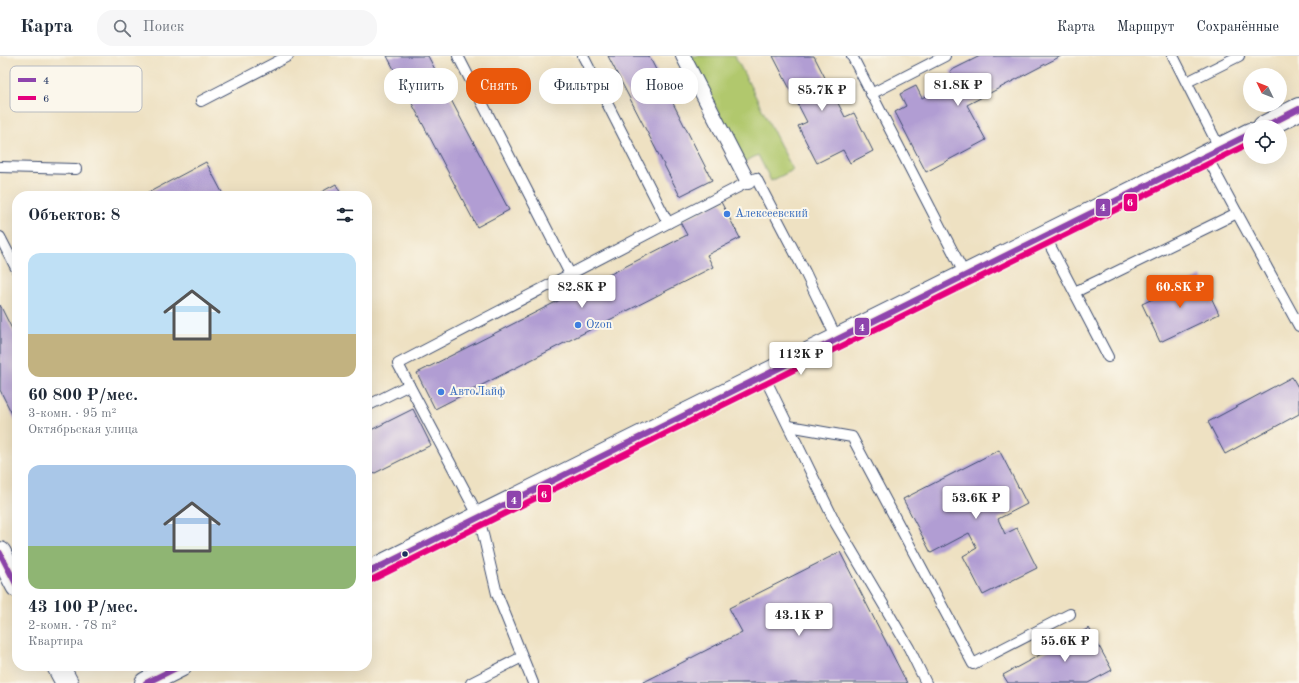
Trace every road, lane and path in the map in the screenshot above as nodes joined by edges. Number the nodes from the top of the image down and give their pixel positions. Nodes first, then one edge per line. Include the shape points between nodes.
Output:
1 (288, 56) edge
2 (458, 56) edge
3 (583, 56) edge
4 (683, 56) edge
5 (852, 56) edge
6 (945, 56) edge
7 (1173, 56) edge
8 (1239, 56) edge
9 (1187, 82) junction
10 (871, 94) junction
11 (202, 101) dead end
12 (1299, 109) edge
13 (1278, 120) edge
14 (1243, 137) edge
15 (1213, 152) junction
16 (0, 167) edge
17 (76, 169) dead end
18 (748, 182) junction
19 (1236, 214) junction
20 (668, 223) junction
21 (1045, 236) junction
22 (0, 237) edge
23 (12, 260) edge
24 (570, 274) junction
25 (965, 276) junction
26 (1075, 292) junction
27 (1299, 326) edge
28 (836, 339) junction
29 (1108, 357) dead end
30 (764, 376) junction
31 (409, 385) junction
32 (372, 404) edge
33 (789, 426) junction
34 (479, 517) junction
35 (0, 553) edge
36 (372, 570) edge
37 (12, 576) edge
38 (1070, 614) dead end
39 (522, 657) junction
40 (61, 671) edge
41 (170, 671) edge
42 (67, 683) edge
43 (146, 683) edge
44 (471, 683) edge
45 (533, 683) edge
46 (926, 683) edge

1 - 11 lane
2 - 24 lane
3 - 20 lane
4 - 18 street
5 - 10 lane
6 - 10 lane
7 - 9 lane
8 - 9 lane
9 - 15 lane
10 - 25 lane
12 - 13 street
14 - 15 street
15 - 19 lane
15 - 21 street
16 - 17 lane
18 - 20 lane
18 - 28 lane via 756,178 805,272
19 - 26 lane
19 - 27 lane
20 - 24 lane
21 - 25 street
21 - 26 lane
22 - 23 lane
24 - 31 lane via 398,364
25 - 28 street
26 - 29 lane
28 - 30 street
30 - 33 lane
30 - 34 street
31 - 32 lane
31 - 34 lane
33 - 38 lane via 852,437 973,664
33 - 46 lane via 836,524 909,648
34 - 36 street
34 - 39 lane via 497,594
35 - 37 street
39 - 44 lane
39 - 45 lane
40 - 42 street
41 - 43 street

